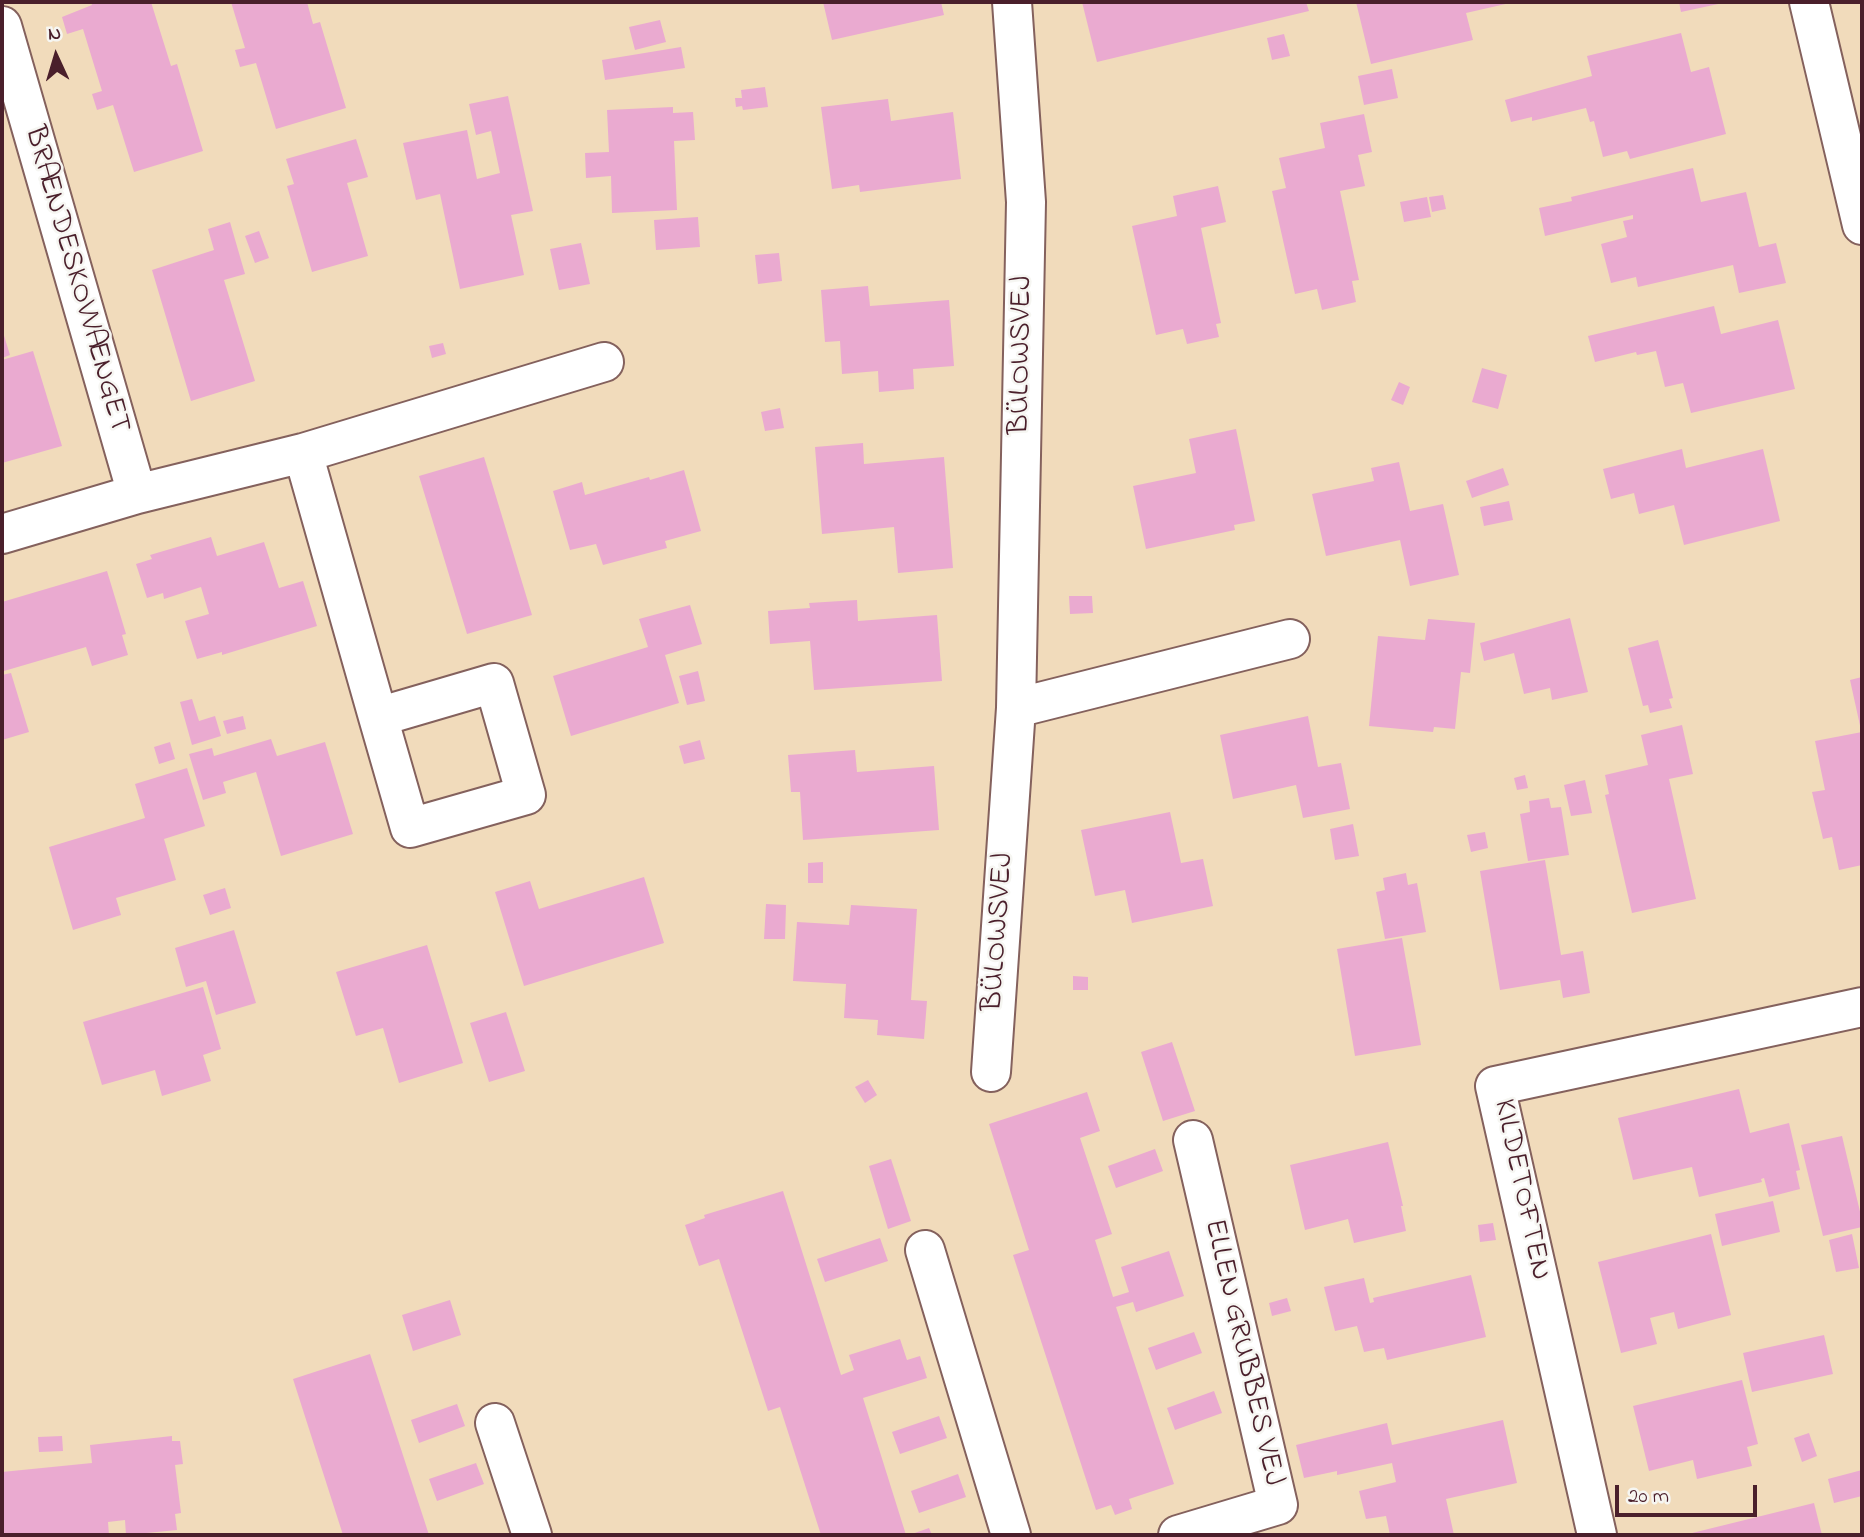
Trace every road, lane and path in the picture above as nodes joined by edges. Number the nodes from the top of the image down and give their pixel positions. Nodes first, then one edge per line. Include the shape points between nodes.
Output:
1 (1012, 2) edge
2 (1809, 2) edge
3 (2, 26) edge
4 (1862, 225) edge
5 (604, 362) dead end
6 (303, 453) junction
7 (138, 494) junction
8 (2, 534) edge
9 (1290, 639) dead end
10 (1016, 708) junction
11 (378, 717) dead end
12 (1862, 1007) edge
13 (991, 1072) dead end
14 (1193, 1140) dead end
15 (925, 1250) dead end
16 (495, 1423) dead end
17 (532, 1535) edge
18 (1011, 1535) edge
19 (1178, 1535) edge
20 (1597, 1535) edge

1 - 10 street, BÜLOWSVEJ via 1026,202
2 - 4 street
3 - 7 street, BRÆNDESKOVVÆNGET
5 - 6 street
6 - 7 street
6 - 11 street
7 - 8 street
9 - 10 street
10 - 13 street, BÜLOWSVEJ
12 - 20 street, KILDETOFTEN via 1495,1086
14 - 19 street, ELLEN GRUBBES VEJ via 1278,1505
15 - 18 street
16 - 17 street

